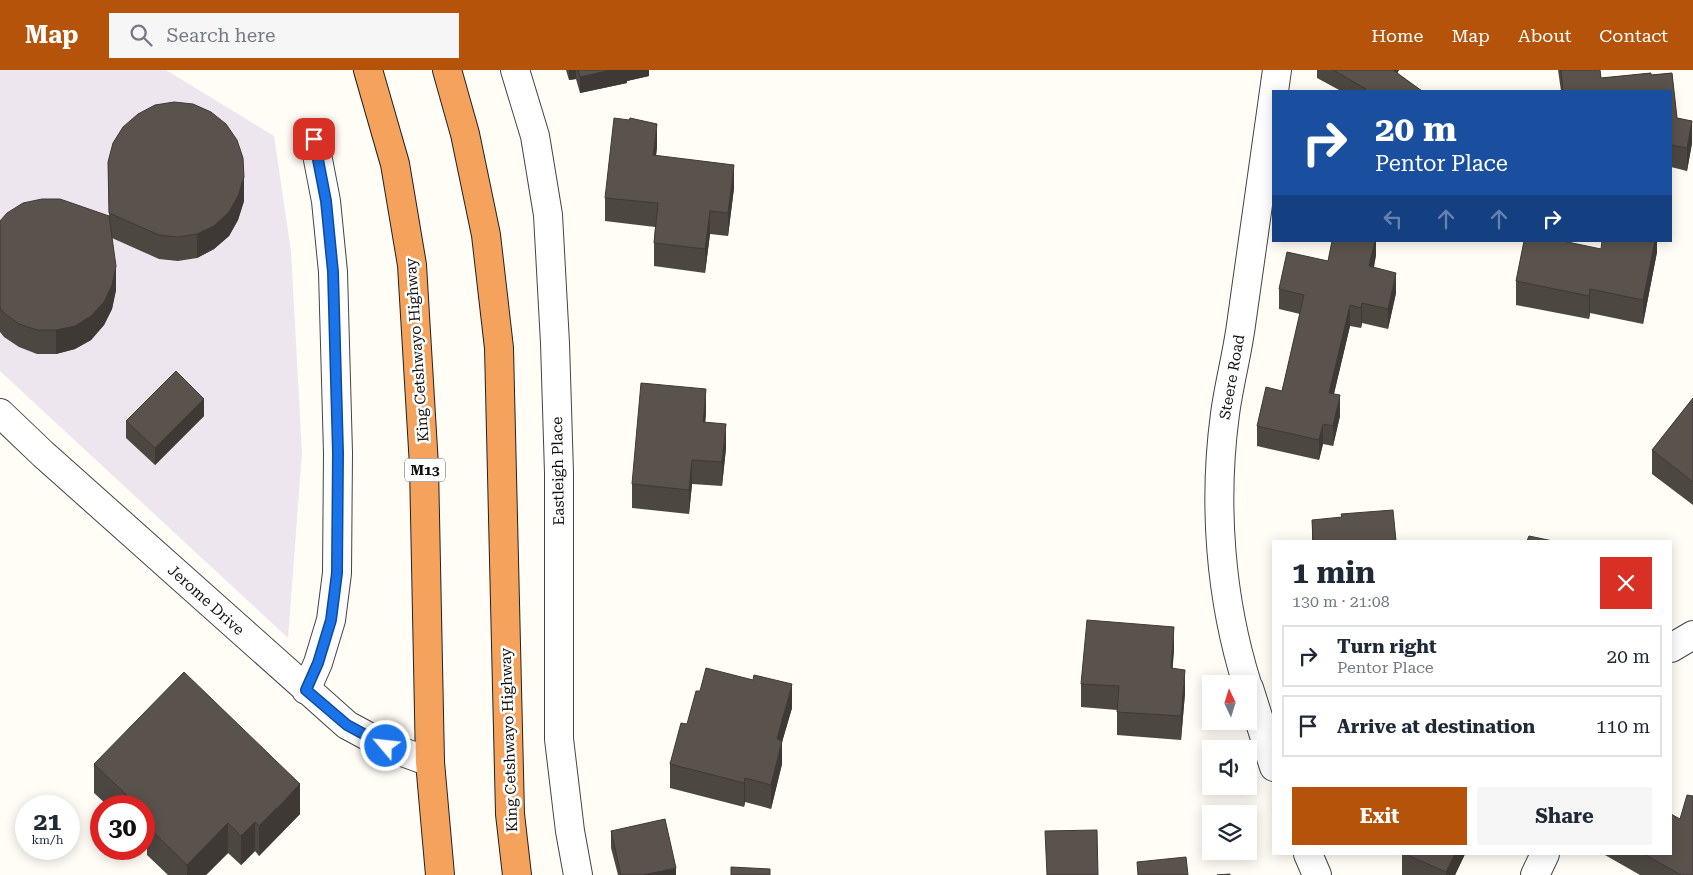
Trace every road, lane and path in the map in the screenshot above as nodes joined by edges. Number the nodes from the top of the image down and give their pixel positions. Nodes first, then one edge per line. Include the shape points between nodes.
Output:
1 (368, 70) edge
2 (447, 70) edge
3 (514, 70) edge
4 (1276, 70) edge
5 (1273, 90) edge
6 (1272, 99) edge
7 (314, 139) dead end
8 (0, 413) edge
9 (1693, 635) edge
10 (1672, 647) edge
11 (1245, 675) edge
12 (306, 690) junction
13 (1258, 716) edge
14 (1272, 761) edge
15 (430, 762) junction
16 (1308, 855) edge
17 (1545, 855) edge
18 (440, 875) edge
19 (517, 875) edge
20 (578, 875) edge
21 (1316, 875) edge
22 (1535, 875) edge

1 - 15 highway, King Cetshwayo Highway / M13 via 395,164 412,265 425,474
2 - 19 highway, King Cetshwayo Highway via 465,134 486,235 499,348 510,814
3 - 20 street, Eastleigh Place via 535,136 548,215 559,473 559,739
4 - 5 street, Steere Road
6 - 11 street, Steere Road via 1238,347 1225,414 1220,490 1222,560
7 - 12 street via 326,201 333,272 338,453 337,573 331,620
8 - 12 street, Jerome Drive
9 - 10 street
12 - 15 street, Jerome Drive via 347,725 386,746
13 - 14 street
15 - 18 highway, King Cetshwayo Highway / M13
16 - 21 street
17 - 22 street

